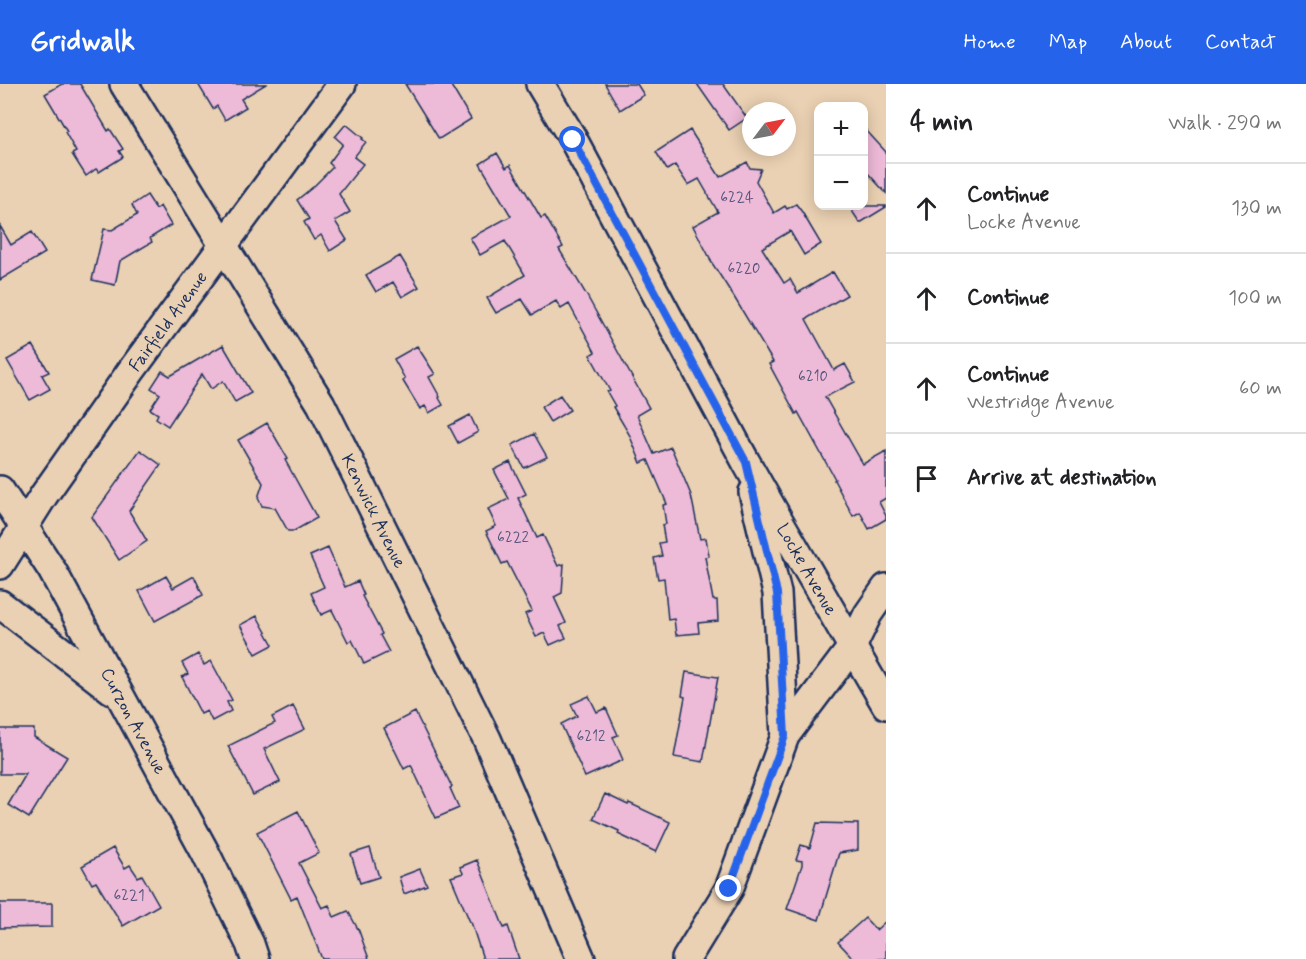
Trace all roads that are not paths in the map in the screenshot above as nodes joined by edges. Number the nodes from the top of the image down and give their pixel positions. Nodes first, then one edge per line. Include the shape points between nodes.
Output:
1 (124, 84) edge
2 (342, 84) edge
3 (540, 84) edge
4 (223, 245) junction
5 (746, 462) junction
6 (0, 490) edge
7 (24, 527) junction
8 (0, 565) edge
9 (886, 588) edge
10 (0, 604) edge
11 (852, 647) junction
12 (120, 696) junction
13 (886, 705) edge
14 (785, 736) junction
15 (255, 959) edge
16 (581, 959) edge
17 (686, 959) edge

1 - 4 street, Kenwick Avenue
2 - 4 street, Fairfield Avenue
3 - 5 street, Locke Avenue
4 - 7 street, Fairfield Avenue
4 - 16 street, Kenwick Avenue via 321,404 487,738
5 - 11 street, Locke Avenue
5 - 14 street via 777,593
6 - 7 street, Curzon Avenue
7 - 8 street, Fairfield Avenue
7 - 12 street, Curzon Avenue via 52,570
9 - 11 street
10 - 12 street
11 - 13 street, Locke Avenue
11 - 14 street
12 - 15 street, Curzon Avenue via 205,852
14 - 17 street via 729,889

